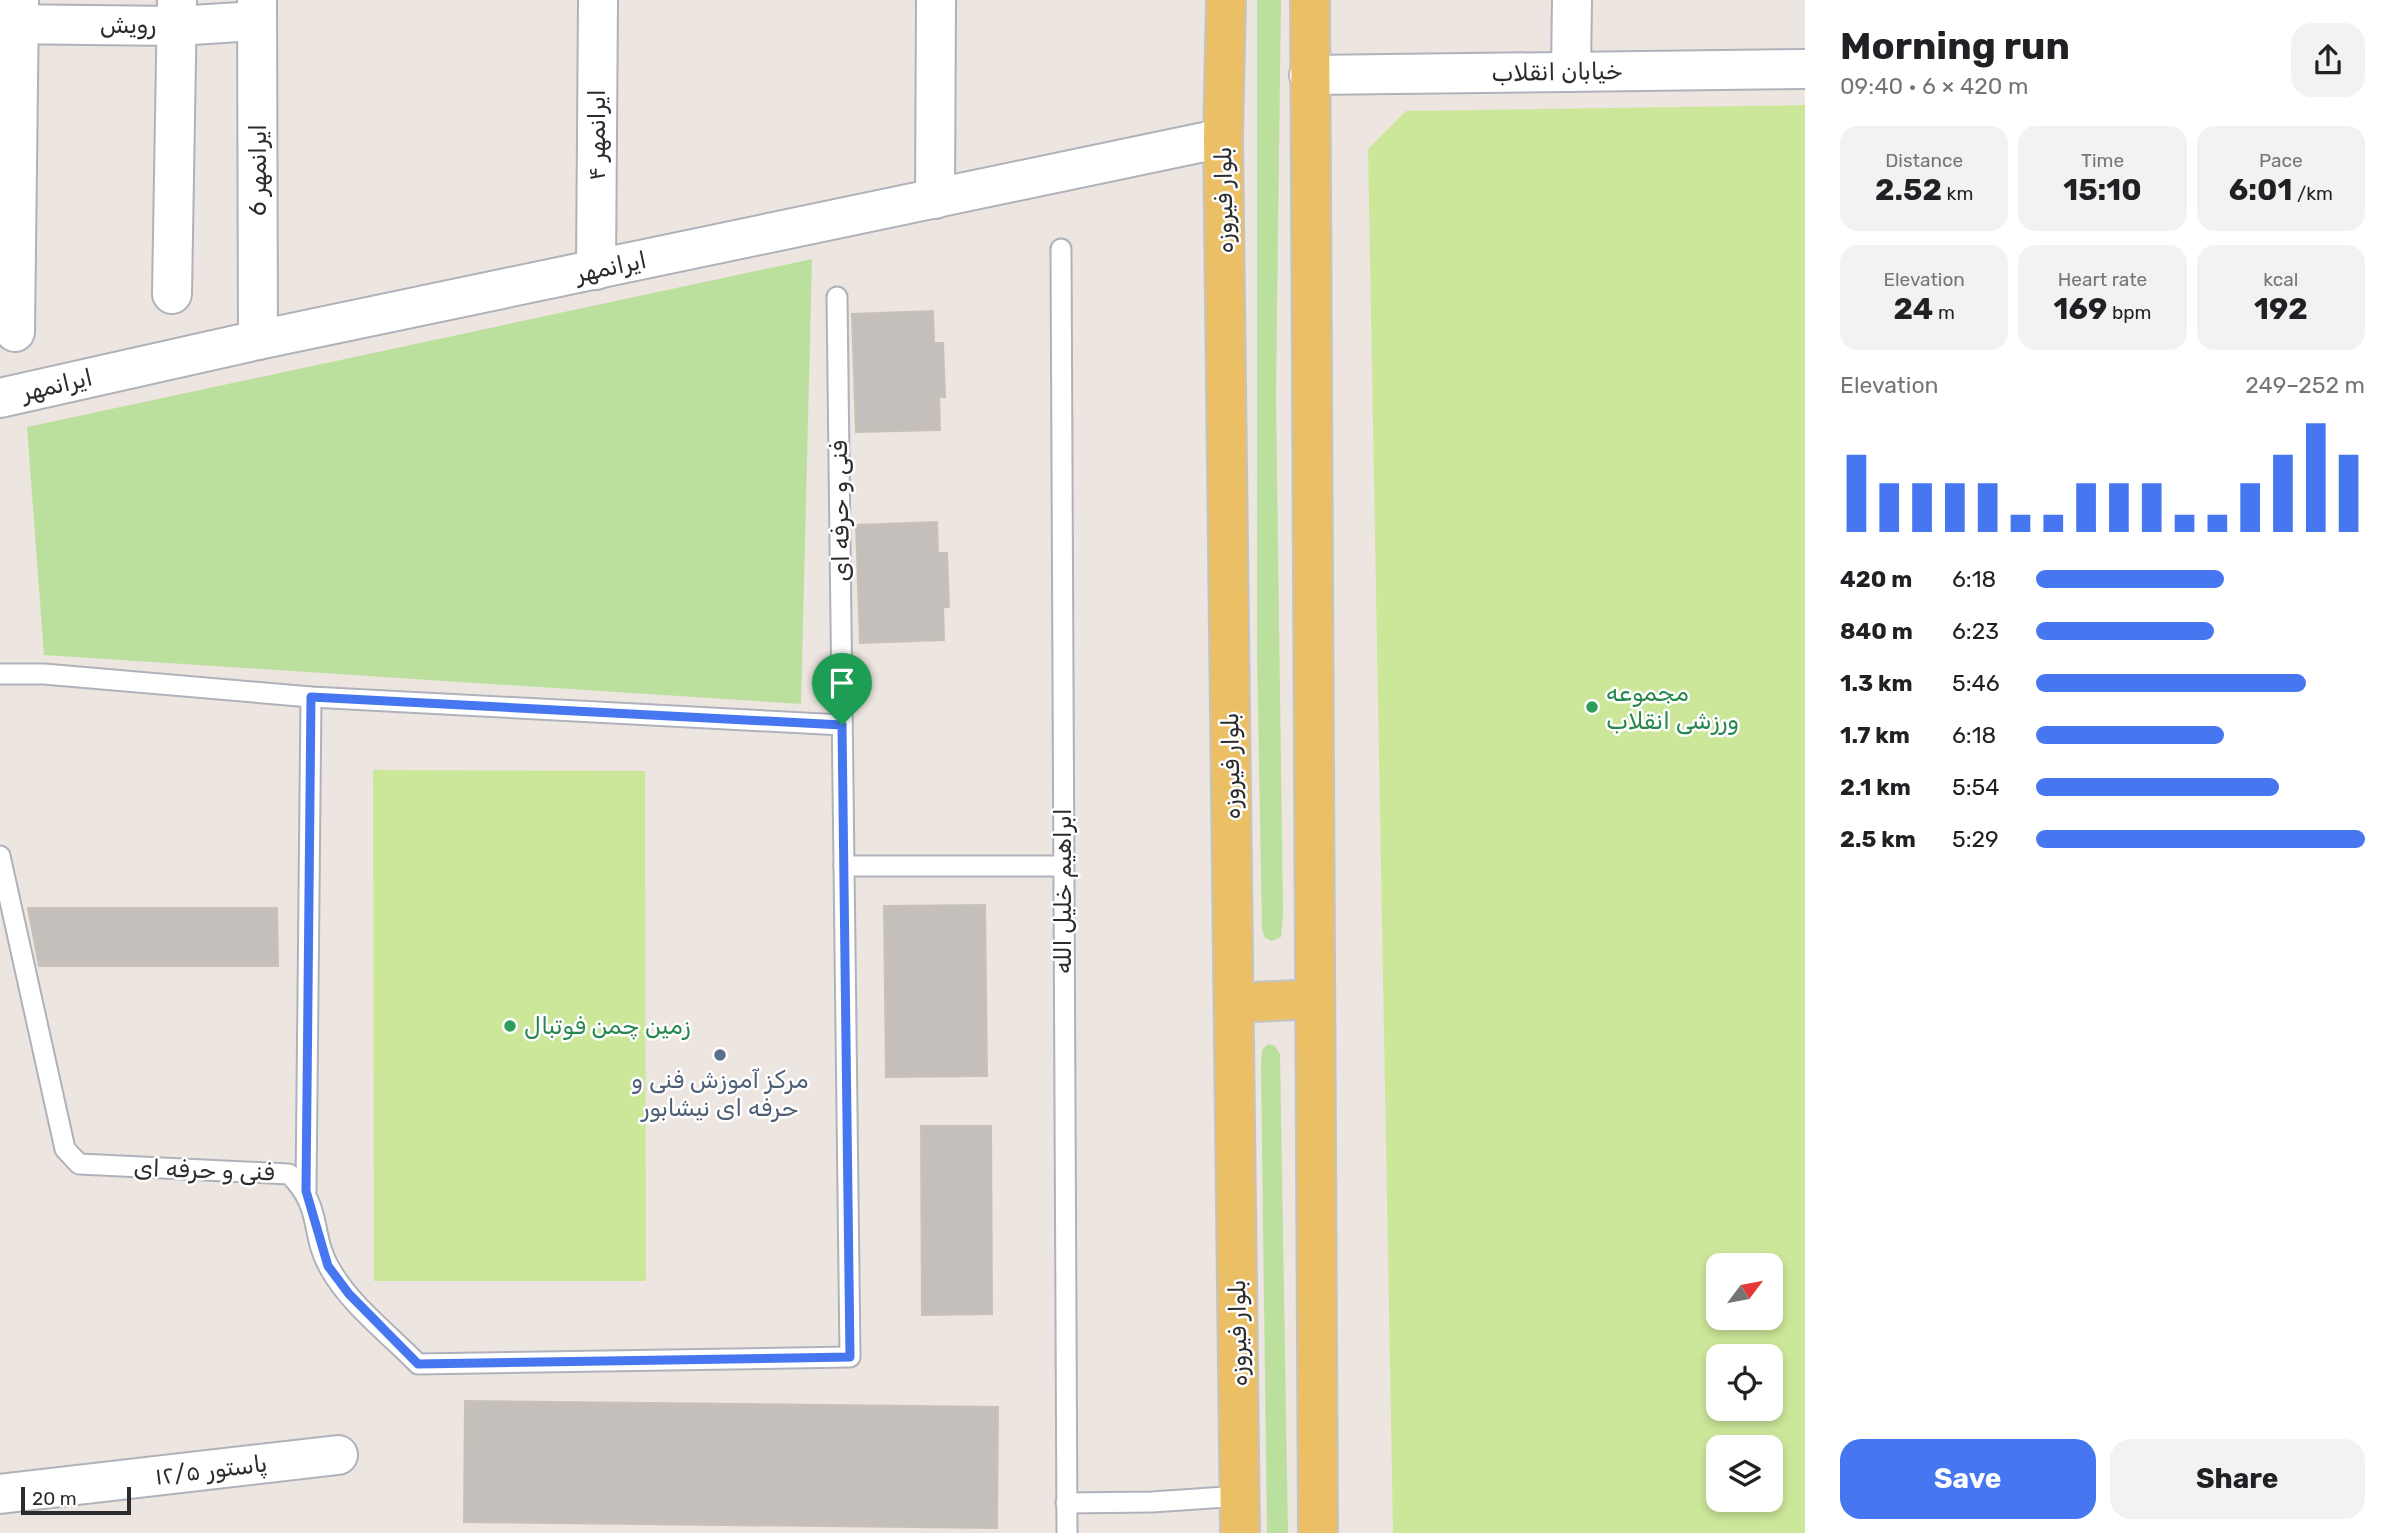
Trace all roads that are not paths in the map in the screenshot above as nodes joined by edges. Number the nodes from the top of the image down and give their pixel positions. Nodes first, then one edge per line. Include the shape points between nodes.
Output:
1 (597, 0) edge
2 (936, 0) edge
3 (1226, 0) edge
4 (1310, 0) edge
5 (1572, 0) edge
6 (257, 10) edge
7 (176, 13) edge
8 (12, 16) edge
9 (1805, 69) edge
10 (1571, 72) junction
11 (1309, 75) junction
12 (1223, 138) junction
13 (935, 199) junction
14 (1060, 249) dead end
15 (596, 270) junction
16 (172, 294) dead end
17 (837, 297) dead end
18 (15, 332) dead end
19 (258, 340) junction
20 (0, 398) edge
21 (0, 674) edge
22 (311, 697) junction
23 (842, 725) junction
24 (0, 856) edge
25 (844, 866) junction
26 (1063, 866) junction
27 (1315, 999) junction
28 (1234, 1003) junction
29 (306, 1191) junction
30 (338, 1455) dead end
31 (0, 1494) edge
32 (1240, 1496) junction
33 (1066, 1503) junction
34 (1067, 1533) edge
35 (1240, 1533) edge
36 (1318, 1533) edge

1 - 15 street, ایرانمهر ۴
2 - 13 street
3 - 12 main road, بلوار فیروزه
4 - 11 main road
5 - 10 street
6 - 7 street, رویش
6 - 19 street, ایرانمهر 6
7 - 8 street, رویش
7 - 16 street
8 - 18 street
9 - 10 street, خیابان انقلاب
10 - 11 street, خیابان انقلاب
11 - 27 main road
12 - 13 street, ایرانمهر
12 - 28 main road, بلوار فیروزه
13 - 15 street, ایرانمهر
14 - 26 lane, ابراهیم خلیل الله
15 - 19 street, ایرانمهر
17 - 23 lane, فنی و حرفه ای
19 - 20 street, ایرانمهر
21 - 22 lane
22 - 23 lane
22 - 29 lane
23 - 25 lane, فنی و حرفه ای
24 - 29 lane, فنی و حرفه ای via 65,1149 79,1164 289,1174
25 - 26 lane
25 - 29 lane, فنی و حرفه ای via 850,1357 418,1364 328,1266
26 - 33 lane, ابراهیم خلیل الله
27 - 28 main road
27 - 36 main road
28 - 32 main road, بلوار فیروزه
30 - 31 street, پاستور ۱۲/۵
32 - 33 lane
32 - 35 main road, بلوار فیروزه
33 - 34 lane, ابراهیم خلیل الله

